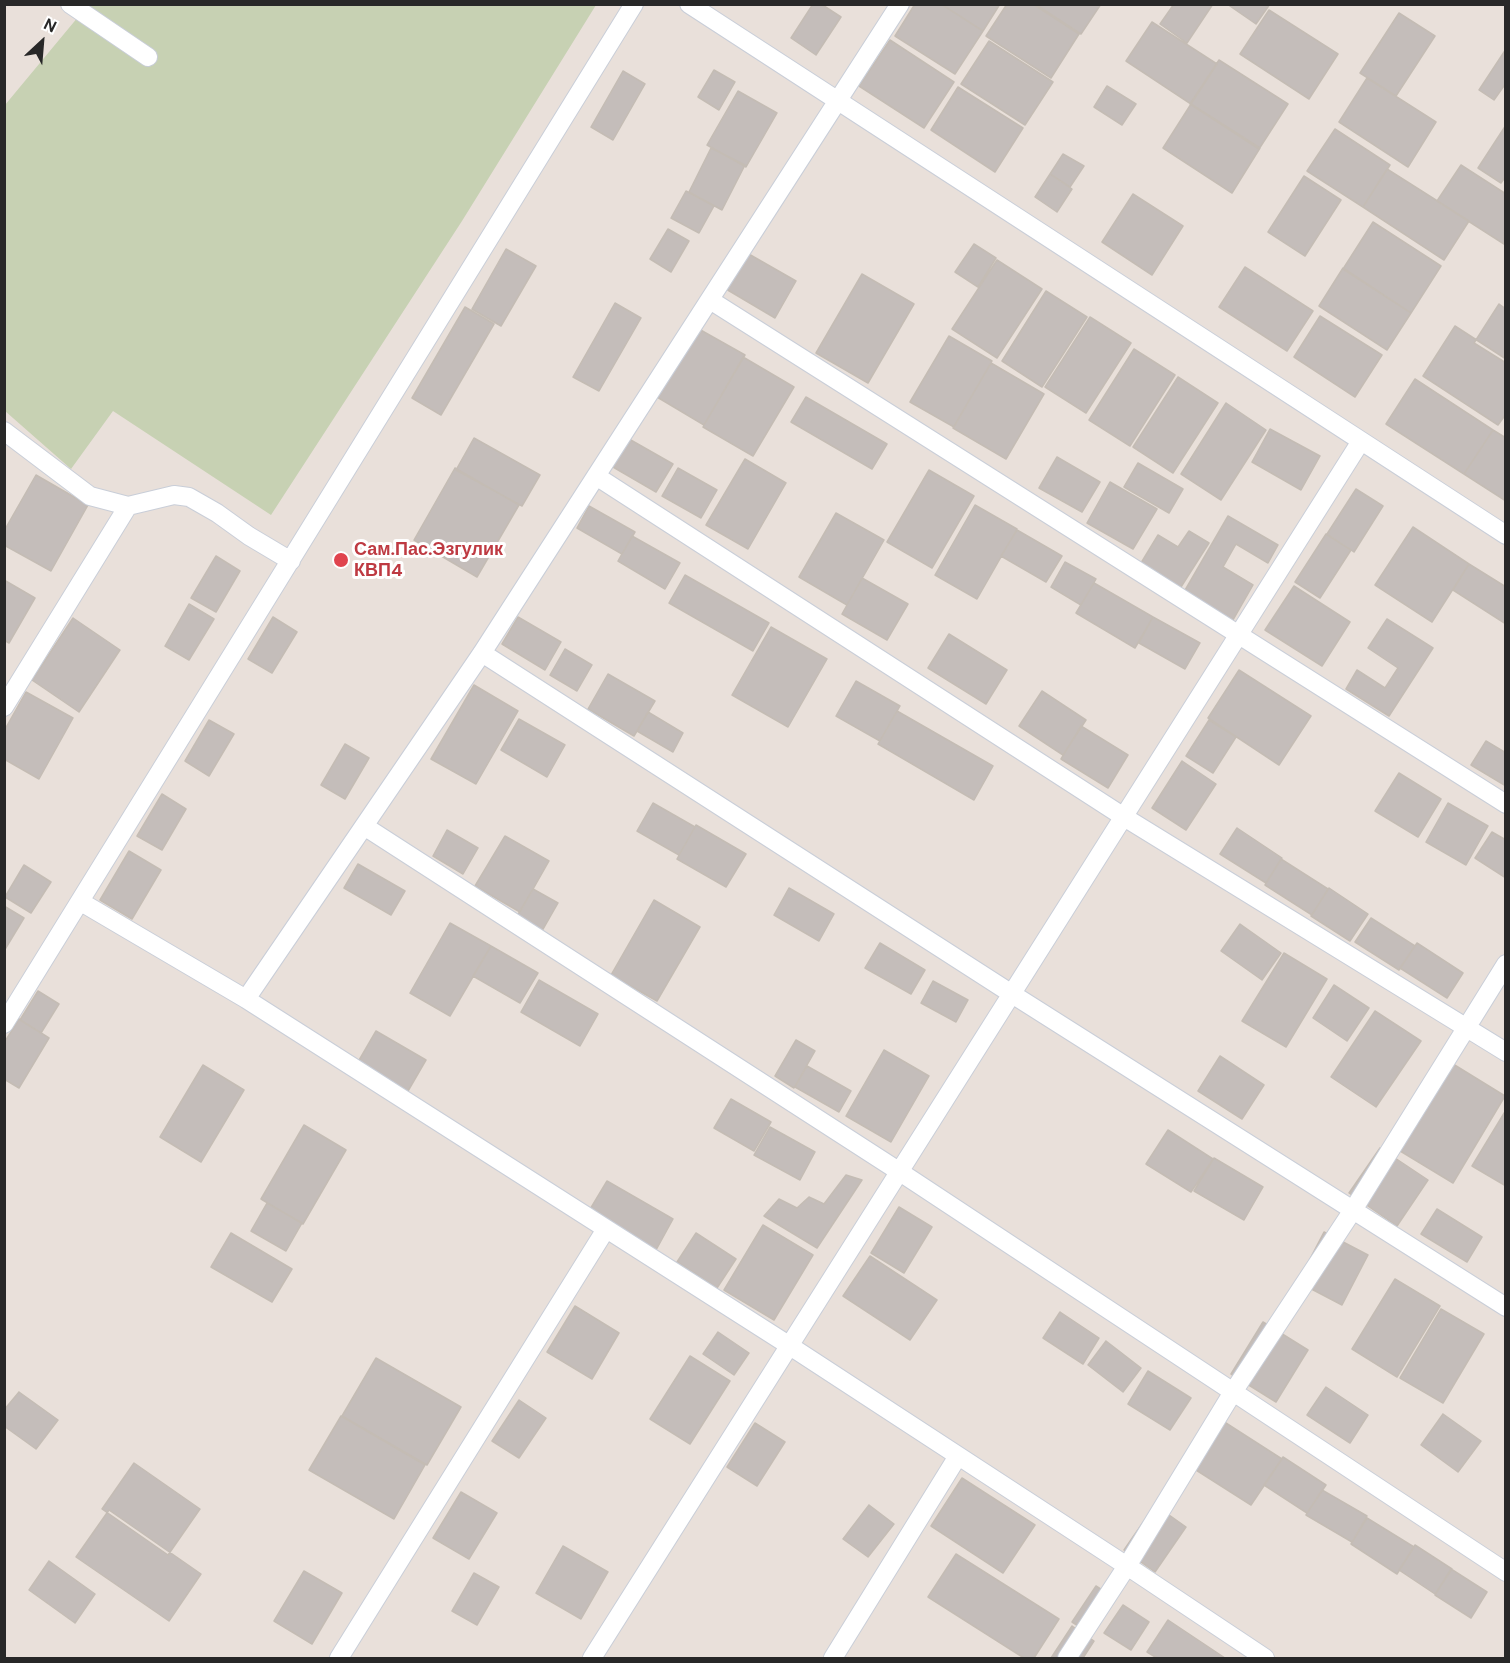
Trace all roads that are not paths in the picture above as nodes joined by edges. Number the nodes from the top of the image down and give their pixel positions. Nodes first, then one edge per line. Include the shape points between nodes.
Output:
1 (70, 4) edge
2 (634, 4) edge
3 (689, 4) edge
4 (900, 4) edge
5 (148, 57) dead end
6 (838, 101) junction
7 (710, 300) junction
8 (4, 431) edge
9 (1361, 441) junction
10 (596, 476) junction
11 (128, 506) junction
12 (1506, 535) edge
13 (291, 561) junction
14 (1238, 636) junction
15 (482, 653) junction
16 (4, 706) edge
17 (1506, 804) edge
18 (1124, 817) junction
19 (363, 826) junction
20 (81, 902) junction
21 (1506, 964) edge
22 (1012, 994) junction
23 (246, 999) junction
24 (4, 1024) edge
25 (1466, 1027) junction
26 (1506, 1052) edge
27 (900, 1172) junction
28 (1353, 1210) junction
29 (606, 1228) junction
30 (1506, 1307) edge
31 (790, 1346) junction
32 (1233, 1392) junction
33 (958, 1456) junction
34 (1127, 1566) junction
35 (1506, 1572) edge
36 (339, 1659) edge
37 (592, 1659) edge
38 (833, 1659) edge
39 (1067, 1659) edge
40 (1264, 1659) edge

1 - 5 street
2 - 13 street
3 - 6 street
4 - 6 street
6 - 7 street
6 - 9 street
7 - 10 street
7 - 14 street
8 - 11 street via 90,496
9 - 12 street
9 - 14 street
10 - 15 street
10 - 18 street
11 - 13 street via 174,495 189,498
11 - 16 street
13 - 20 street
14 - 17 street
14 - 18 street
15 - 19 street
15 - 22 street
18 - 22 street
18 - 25 street
19 - 23 street
19 - 27 street
20 - 23 street
20 - 24 street
21 - 25 street
22 - 27 street
22 - 28 street
23 - 29 street
25 - 26 street
25 - 28 street
27 - 31 street
27 - 32 street
28 - 30 street
28 - 32 street
29 - 31 street
29 - 36 street
31 - 33 street
31 - 37 street
32 - 34 street
32 - 35 street
33 - 34 street
33 - 38 street
34 - 39 street
34 - 40 street

